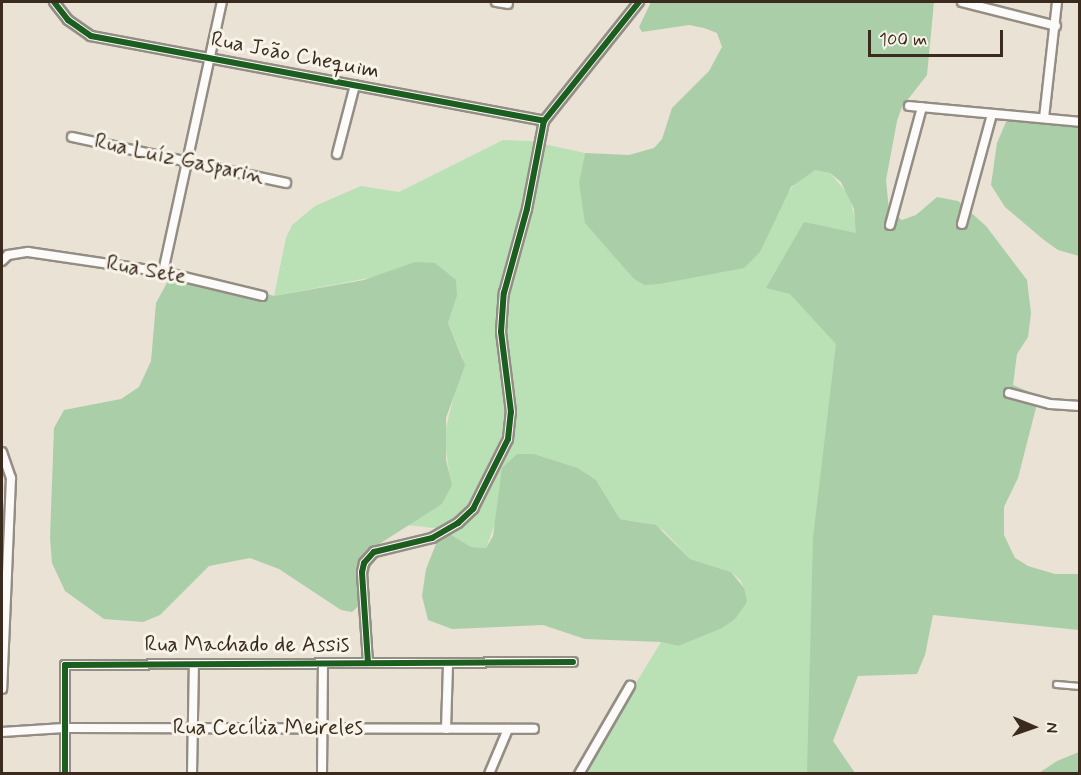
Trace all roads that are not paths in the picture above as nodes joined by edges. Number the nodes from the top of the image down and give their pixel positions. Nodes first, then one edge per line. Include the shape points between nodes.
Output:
1 (54, 2) edge
2 (222, 2) edge
3 (496, 2) edge
4 (639, 2) edge
5 (962, 2) edge
6 (1057, 2) edge
7 (508, 4) dead end
8 (1056, 26) junction
9 (210, 58) junction
10 (355, 85) junction
11 (909, 106) dead end
12 (922, 107) junction
13 (992, 114) junction
14 (1044, 118) junction
15 (544, 121) junction
16 (1080, 122) edge
17 (72, 137) dead end
18 (337, 154) dead end
19 (188, 162) junction
20 (286, 183) dead end
21 (962, 224) dead end
22 (890, 225) dead end
23 (2, 261) edge
24 (163, 272) junction
25 (262, 296) dead end
26 (1009, 393) dead end
27 (1080, 406) edge
28 (2, 452) edge
29 (573, 662) dead end
30 (368, 663) junction
31 (194, 664) junction
32 (323, 664) junction
33 (448, 664) junction
34 (1056, 684) dead end
35 (630, 686) dead end
36 (1080, 686) edge
37 (3, 689) edge
38 (64, 728) junction
39 (193, 729) junction
40 (446, 729) junction
41 (508, 729) junction
42 (534, 729) dead end
43 (323, 730) junction
44 (2, 732) edge
45 (65, 774) edge
46 (192, 774) edge
47 (322, 774) edge
48 (489, 774) edge
49 (579, 774) edge

1 - 9 street, Rua João Chequim via 68,20 91,36
2 - 9 street
3 - 7 street
4 - 15 street
5 - 8 street
6 - 8 street
8 - 14 street
9 - 10 street, Rua João Chequim
9 - 19 street
10 - 15 street, Rua João Chequim
10 - 18 street
11 - 12 street
12 - 13 street
12 - 22 street
13 - 14 street
13 - 21 street
14 - 16 street
15 - 30 street via 527,209 504,293 501,332 511,412 508,439 473,509 458,523 432,538 374,552 364,563
17 - 19 street, Rua Luíz Gasparin
19 - 20 street, Rua Luíz Gasparin
19 - 24 street
23 - 24 street, Rua Sete via 8,255 28,252
24 - 25 street, Rua Sete
26 - 27 street via 1050,404
28 - 37 street via 11,478
29 - 33 street, Rua Machado de Assis
30 - 32 street, Rua Machado de Assis
30 - 33 street, Rua Machado de Assis
31 - 32 street, Rua Machado de Assis
31 - 38 street, Rua Machado de Assis via 65,665
31 - 39 street
32 - 43 street
33 - 40 street
34 - 36 lane
35 - 49 street
38 - 39 street, Rua Cecília Meireles
38 - 44 street, Rua Cecília Meireles
38 - 45 street
39 - 43 street, Rua Cecília Meireles
39 - 46 street
40 - 41 street, Rua Cecília Meireles
40 - 43 street, Rua Cecília Meireles
41 - 42 street, Rua Cecília Meireles
41 - 48 street
43 - 47 street

